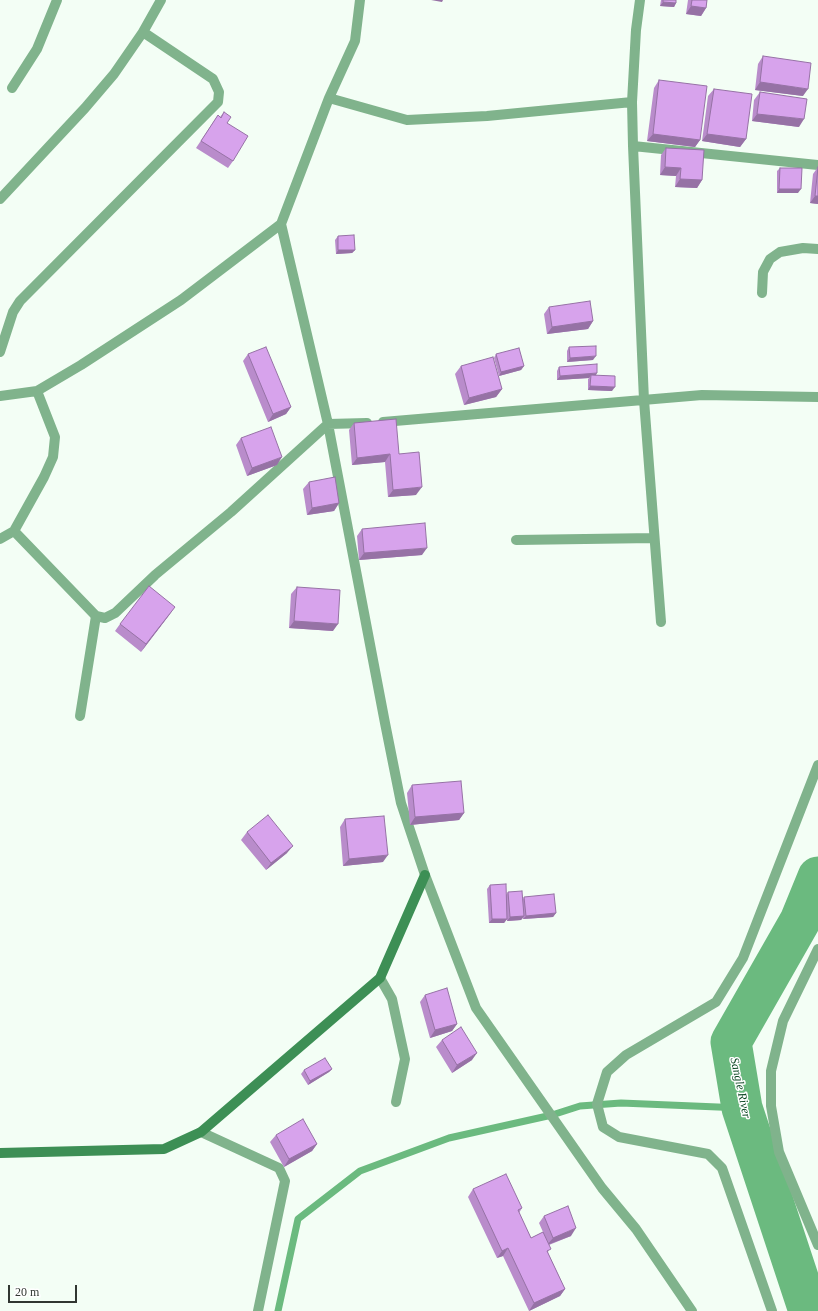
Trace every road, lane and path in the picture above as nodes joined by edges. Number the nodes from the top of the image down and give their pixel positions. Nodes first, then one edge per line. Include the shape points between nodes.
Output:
1 (58, 0) edge
2 (161, 0) edge
3 (360, 0) edge
4 (640, 0) edge
5 (143, 32) junction
6 (12, 88) dead end
7 (329, 98) junction
8 (632, 102) junction
9 (633, 146) junction
10 (818, 165) edge
11 (0, 200) edge
12 (281, 224) junction
13 (818, 249) edge
14 (762, 293) dead end
15 (0, 352) edge
16 (37, 391) junction
17 (0, 396) edge
18 (818, 397) edge
19 (644, 400) junction
20 (328, 424) junction
21 (14, 531) junction
22 (654, 538) junction
23 (0, 539) edge
24 (516, 540) dead end
25 (96, 616) junction
26 (661, 622) dead end
27 (80, 716) dead end
28 (818, 765) edge
29 (425, 875) junction
30 (818, 949) edge
31 (380, 978) junction
32 (396, 1102) dead end
33 (202, 1132) junction
34 (0, 1153) edge
35 (818, 1245) edge
36 (258, 1311) edge
37 (692, 1311) edge
38 (772, 1311) edge

1 - 6 street via 37,49
2 - 5 street
3 - 7 street via 355,41
4 - 8 street
5 - 11 street via 105,86
5 - 15 street via 213,79 219,92 218,102 20,301 13,312
7 - 8 street via 407,120 486,116
7 - 12 street
8 - 9 street
9 - 10 street
9 - 19 street
12 - 16 street via 181,300
12 - 20 street
13 - 14 street via 803,248 780,252 770,259 763,272
16 - 17 street
16 - 21 street via 55,437 52,457 44,477
18 - 19 street via 702,395
19 - 20 street via 402,422
19 - 22 street
20 - 25 street via 231,512 155,575 115,614 105,618
20 - 29 street via 401,803
21 - 23 street
21 - 25 street
22 - 24 street
22 - 26 street
25 - 27 street
28 - 38 street via 743,958 716,1002 626,1055 607,1072 597,1104 603,1127 619,1137 708,1154 722,1168
29 - 31 street
29 - 37 street via 476,1008
30 - 35 street via 783,1021 771,1071 771,1106 779,1152
31 - 32 street via 392,999 405,1060
31 - 33 street
33 - 34 street via 164,1149
33 - 36 street via 279,1168 285,1181

